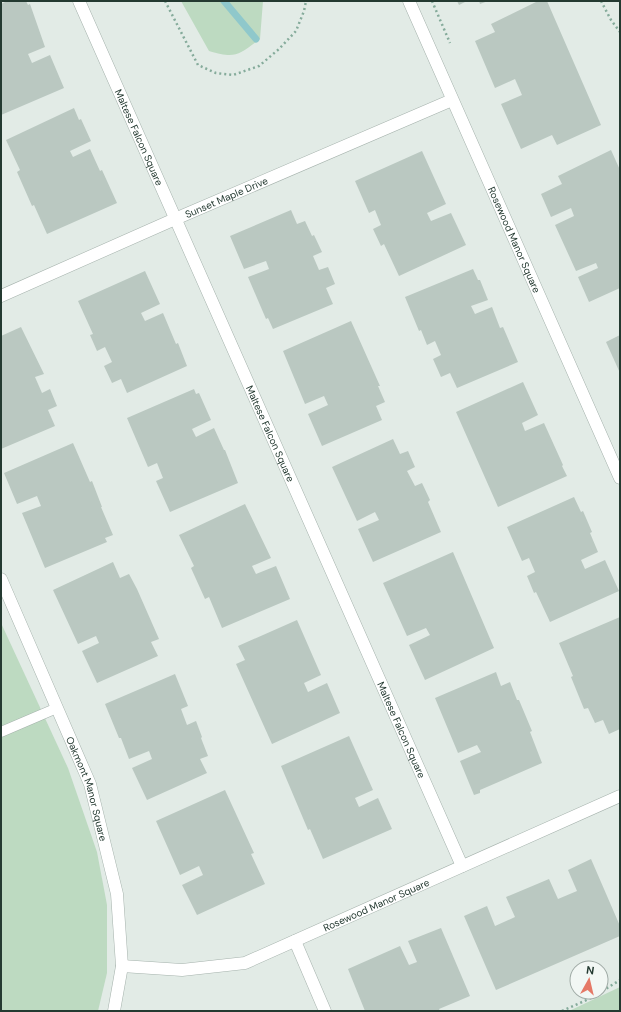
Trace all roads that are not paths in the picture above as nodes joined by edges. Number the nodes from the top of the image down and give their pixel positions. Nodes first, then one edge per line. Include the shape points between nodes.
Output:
1 (79, 1) edge
2 (409, 1) edge
3 (452, 100) junction
4 (175, 219) junction
5 (1, 296) edge
6 (620, 478) edge
7 (1, 579) edge
8 (57, 708) junction
9 (1, 732) edge
10 (620, 796) edge
11 (462, 866) junction
12 (296, 941) junction
13 (122, 966) junction
14 (114, 1011) edge
15 (325, 1011) edge

1 - 4 street, Maltese Falcon Square
2 - 3 street, Rosewood Manor Square
3 - 4 street, Sunset Maple Drive
3 - 6 street, Rosewood Manor Square
4 - 5 street, Sunset Maple Drive
4 - 11 street, Maltese Falcon Square
7 - 8 street, Oakmont Manor Square
8 - 9 lane
8 - 13 street, Oakmont Manor Square via 90,784 117,894
10 - 11 street, Rosewood Manor Square
11 - 12 street, Rosewood Manor Square
12 - 13 street, Rosewood Manor Square via 245,963 182,970
12 - 15 street
13 - 14 street, Oakmont Manor Square

